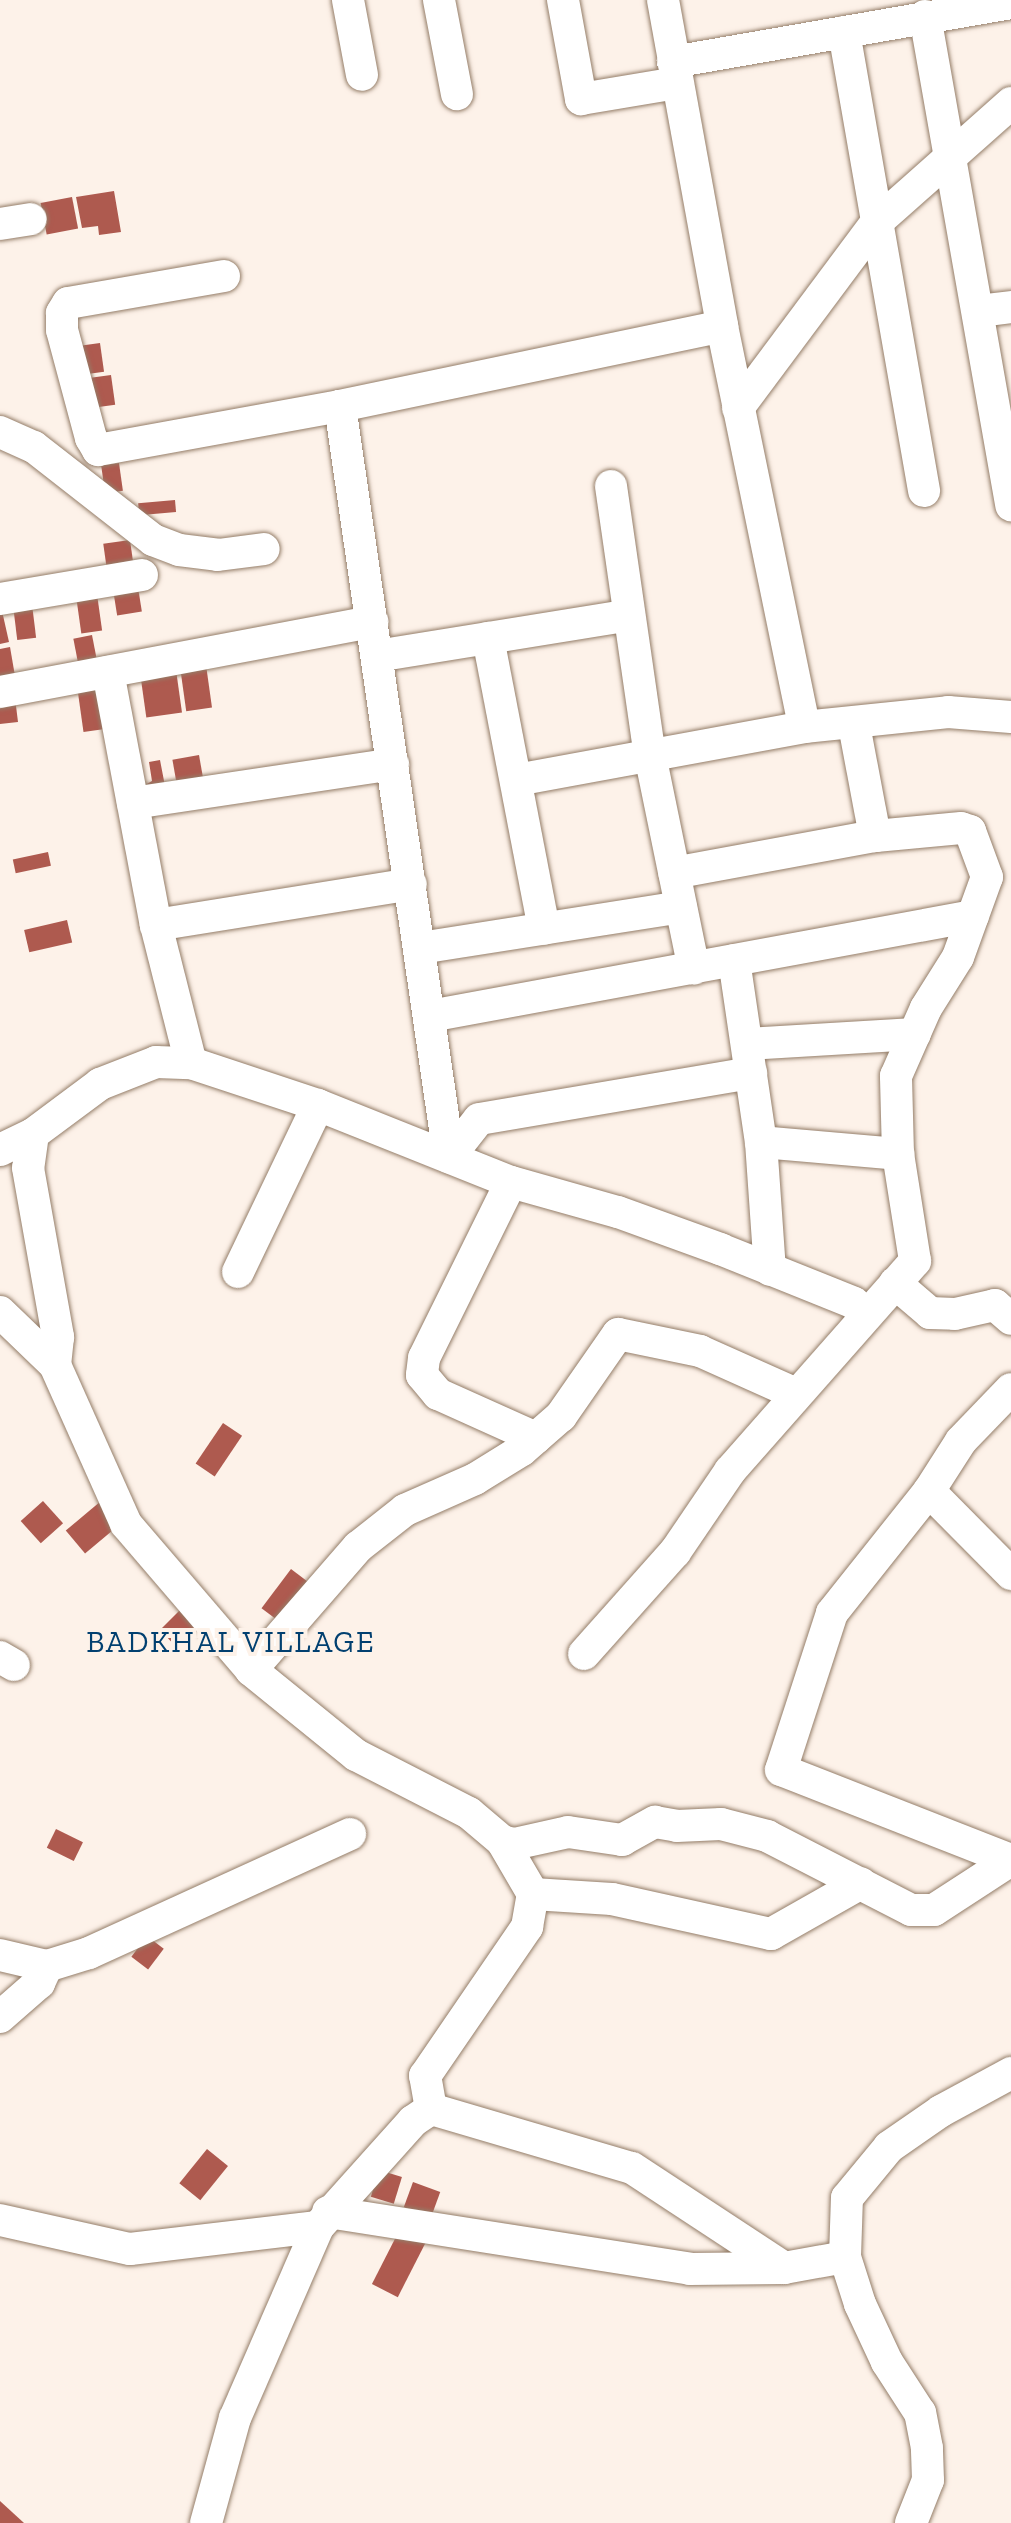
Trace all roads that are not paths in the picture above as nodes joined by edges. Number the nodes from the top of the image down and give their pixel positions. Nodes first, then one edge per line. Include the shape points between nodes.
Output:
1 (348, 0) edge
2 (439, 0) edge
3 (563, 0) edge
4 (663, 0) edge
5 (1011, 3) edge
6 (925, 16) junction
7 (844, 32) junction
8 (675, 73) junction
9 (362, 75) dead end
10 (457, 94) dead end
11 (1011, 103) edge
12 (951, 157) junction
13 (31, 219) dead end
14 (876, 223) junction
15 (0, 224) edge
16 (224, 276) dead end
17 (1011, 307) edge
18 (979, 311) junction
19 (722, 326) junction
20 (340, 406) junction
21 (738, 408) junction
22 (2, 434) edge
23 (611, 486) dead end
24 (924, 491) dead end
25 (1011, 505) edge
26 (264, 549) dead end
27 (142, 575) dead end
28 (0, 599) edge
29 (629, 615) junction
30 (372, 622) junction
31 (488, 638) junction
32 (377, 656) junction
33 (108, 672) junction
34 (0, 692) edge
35 (1011, 717) edge
36 (854, 725) junction
37 (804, 727) junction
38 (650, 755) junction
39 (393, 764) junction
40 (516, 780) junction
41 (133, 803) junction
42 (875, 836) junction
43 (674, 873) junction
44 (411, 884) junction
45 (681, 907) junction
46 (973, 916) junction
47 (156, 925) junction
48 (544, 929) junction
49 (420, 948) junction
50 (734, 960) junction
51 (694, 969) junction
52 (430, 1016) junction
53 (915, 1034) junction
54 (749, 1058) junction
55 (191, 1063) junction
56 (318, 1105) junction
57 (33, 1134) junction
58 (761, 1142) junction
59 (0, 1150) edge
60 (898, 1154) junction
61 (449, 1157) junction
62 (511, 1182) junction
63 (770, 1270) junction
64 (238, 1272) dead end
65 (895, 1283) junction
66 (0, 1312) edge
67 (865, 1314) junction
68 (1011, 1319) edge
69 (55, 1365) junction
70 (1011, 1389) edge
71 (796, 1394) junction
72 (536, 1438) junction
73 (929, 1491) junction
74 (1011, 1574) edge
75 (584, 1654) dead end
76 (251, 1670) junction
77 (350, 1834) dead end
78 (502, 1841) junction
79 (1011, 1860) edge
80 (861, 1883) junction
81 (533, 1894) junction
82 (0, 1955) edge
83 (47, 1966) junction
84 (0, 2017) edge
85 (1011, 2073) edge
86 (431, 2109) junction
87 (323, 2219) junction
88 (0, 2220) edge
89 (845, 2257) junction
90 (784, 2268) junction
91 (206, 2523) edge
92 (911, 2523) edge

1 - 9 street
2 - 10 street
3 - 8 street via 581,99
4 - 8 street
5 - 6 street
6 - 7 street
6 - 12 street
7 - 8 street
7 - 14 street
8 - 19 street
11 - 12 street
12 - 14 street
12 - 18 street
13 - 15 street
14 - 21 street
14 - 24 street
16 - 20 street via 68,303 62,330 98,450
17 - 18 street
18 - 25 street
19 - 20 street
19 - 21 street
20 - 30 street
21 - 37 street
22 - 26 street via 34,447 153,540 218,555
23 - 29 street
27 - 28 street
29 - 31 street
29 - 38 street
30 - 32 street
30 - 33 street
31 - 32 street
31 - 40 street
32 - 39 street
33 - 34 street
33 - 41 street
35 - 36 street via 948,712
36 - 37 street
36 - 42 street
37 - 38 street
38 - 40 street
38 - 43 street
39 - 41 street
39 - 44 street
40 - 48 street
41 - 47 street
42 - 43 street
42 - 46 street via 970,831 987,877
43 - 45 street
44 - 47 street
44 - 49 street
45 - 48 street
45 - 51 street
46 - 50 street
46 - 53 street via 958,957
47 - 55 street
48 - 49 street
49 - 52 street
50 - 51 street
50 - 54 street
51 - 52 street
52 - 61 street
53 - 54 street
53 - 60 street via 896,1076
54 - 58 street
54 - 61 street via 479,1119
55 - 56 street
55 - 57 street via 156,1062 100,1084
56 - 61 street
56 - 64 street
57 - 59 street
57 - 69 street via 28,1168 58,1337
58 - 60 street
58 - 63 street
60 - 65 street via 915,1261
61 - 62 street
62 - 63 street via 618,1212
62 - 72 street via 424,1358 422,1375 438,1394
63 - 67 street via 854,1303
65 - 67 street
65 - 68 street via 930,1313 955,1314 995,1305
66 - 69 street
67 - 71 street
69 - 76 street via 126,1524
70 - 73 street via 961,1441
71 - 72 street via 712,1355 625,1333 612,1339 561,1416
71 - 75 street via 730,1471 675,1552
72 - 76 street via 475,1479 405,1510 358,1547
73 - 74 street
73 - 79 street via 832,1613 781,1770
76 - 78 street via 356,1755 469,1813
77 - 83 street via 89,1953
78 - 80 street via 514,1844 568,1832 622,1840 655,1822 721,1824 767,1836
78 - 81 street
79 - 80 street via 934,1910 911,1910
80 - 81 street via 771,1934 612,1899
81 - 86 street via 527,1927 425,2076
82 - 83 street
83 - 84 street via 39,1983
85 - 89 street via 889,2147 847,2198
86 - 87 street via 413,2121
86 - 90 street via 632,2168
87 - 88 street via 130,2249
87 - 90 street via 690,2269
87 - 91 street via 235,2418
89 - 90 street
89 - 92 street via 887,2362 920,2413 928,2480

